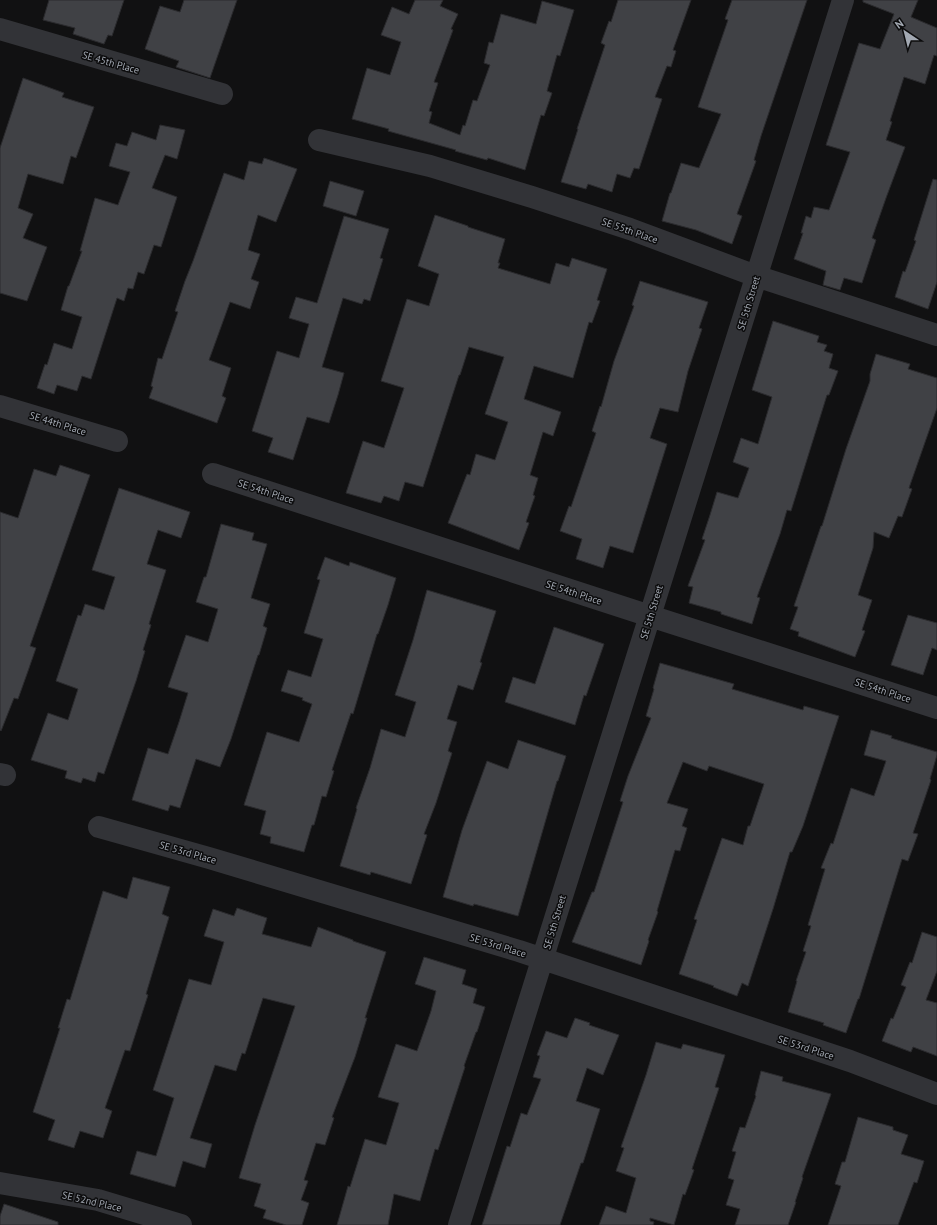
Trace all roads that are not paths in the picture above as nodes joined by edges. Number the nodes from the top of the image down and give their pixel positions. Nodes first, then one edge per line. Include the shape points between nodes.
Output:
1 (843, 0) edge
2 (0, 29) edge
3 (222, 94) dead end
4 (319, 140) dead end
5 (756, 276) junction
6 (937, 335) edge
7 (0, 406) edge
8 (117, 442) dead end
9 (212, 474) dead end
10 (650, 616) junction
11 (937, 708) edge
12 (100, 827) dead end
13 (542, 958) junction
14 (937, 1094) edge
15 (0, 1184) edge
16 (181, 1225) edge
17 (459, 1225) edge

1 - 5 street, SE 5th Street
2 - 3 street, SE 45th Place
4 - 5 street, SE 55th Place via 430,166 532,197
5 - 6 street, SE 55th Place
5 - 10 street, SE 5th Street
7 - 8 street, SE 44th Place
9 - 10 street, SE 54th Place
10 - 11 street, SE 54th Place
10 - 13 street, SE 5th Street
12 - 13 street, SE 53rd Place
13 - 14 street, SE 53rd Place via 850,1061
13 - 17 street, SE 5th Street
15 - 16 street, SE 52nd Place via 98,1200

